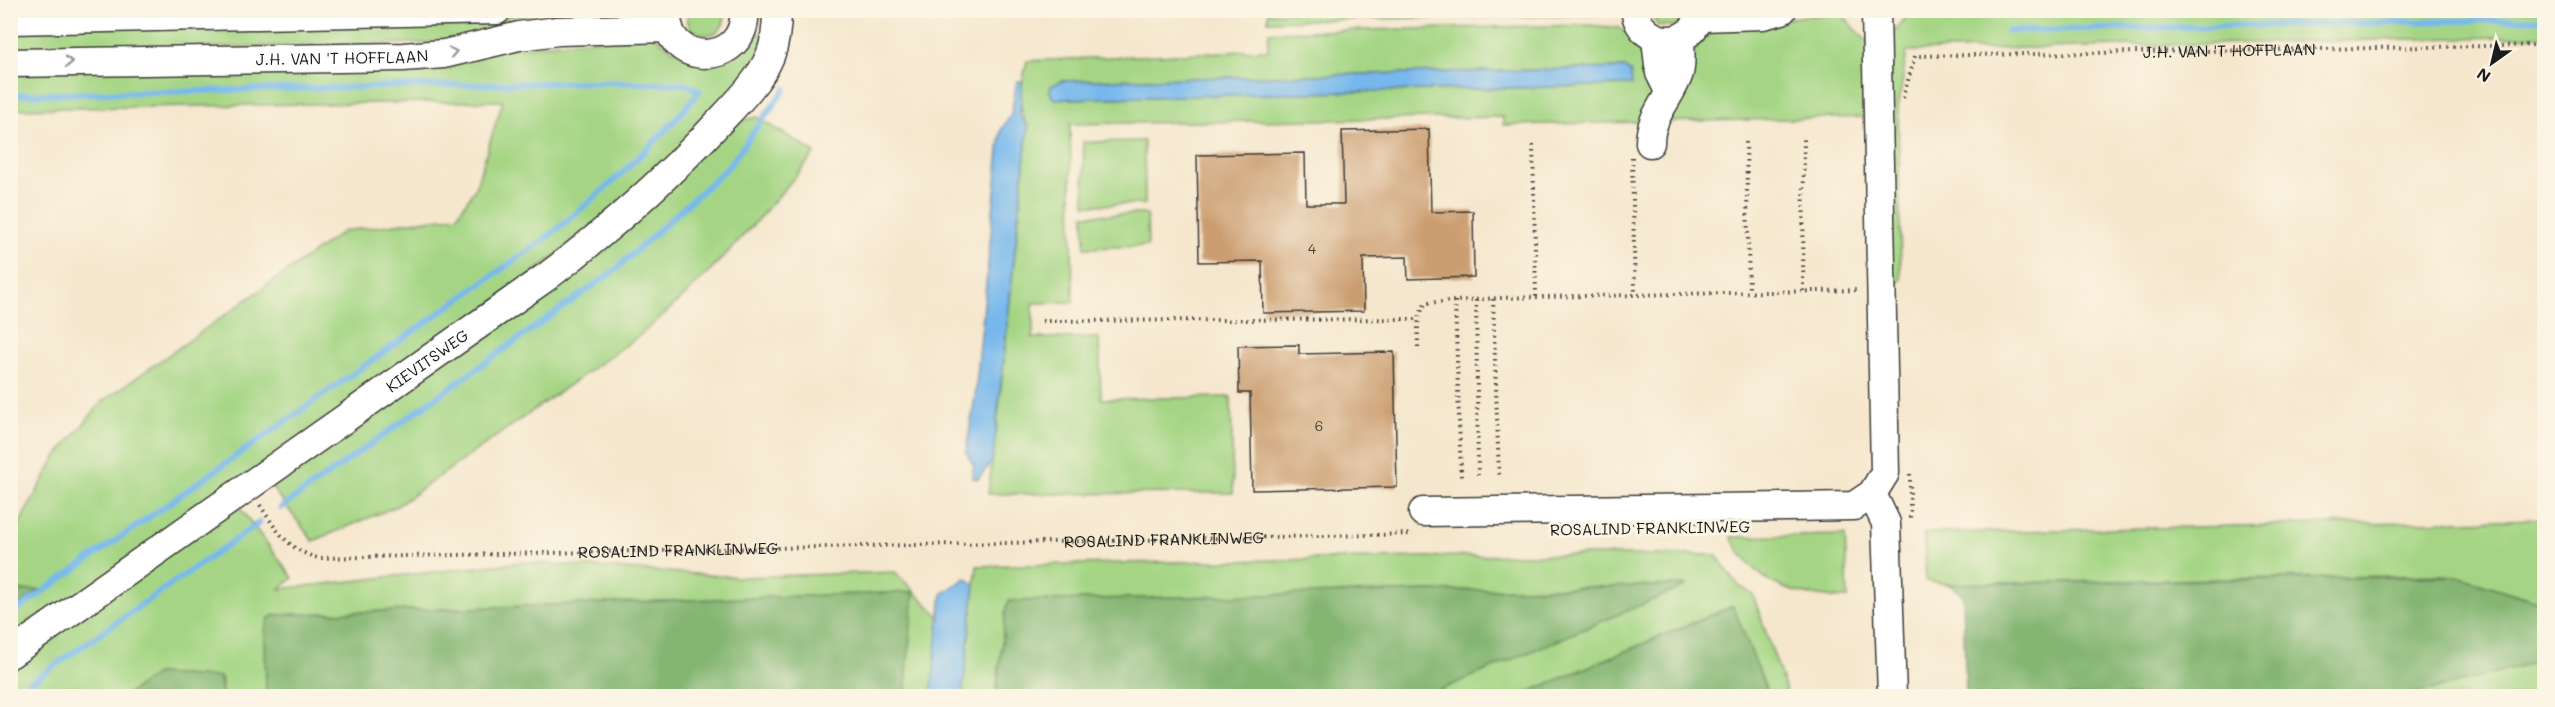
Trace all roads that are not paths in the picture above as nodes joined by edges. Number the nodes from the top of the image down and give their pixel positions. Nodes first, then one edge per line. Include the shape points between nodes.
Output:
1 (496, 10) edge
2 (744, 10) edge
3 (777, 10) edge
4 (1635, 10) edge
5 (1782, 10) edge
6 (1876, 10) edge
7 (1701, 14) edge
8 (668, 19) edge
9 (10, 20) edge
10 (1668, 39) junction
11 (10, 63) edge
12 (1641, 149) road end
13 (1872, 494) junction
14 (1421, 523) road end
15 (10, 654) edge
16 (1892, 696) edge

1 - 9 street
2 - 8 street via 742,28 733,43 710,55 685,49 678,43
3 - 15 street, KIEVITSWEG via 775,42 769,58 743,97 676,169 613,226
4 - 10 street via 1641,28
5 - 7 street via 1763,15
6 - 13 street via 1885,473
7 - 10 street via 1693,31
11 -> 8 street, J.H. VAN 'T HOFFLAAN via 403,57 444,54 519,36
10 - 12 street via 1660,73 1669,92
13 - 14 street, ROSALIND FRANKLINWEG via 1854,506
13 - 16 street via 1886,523

